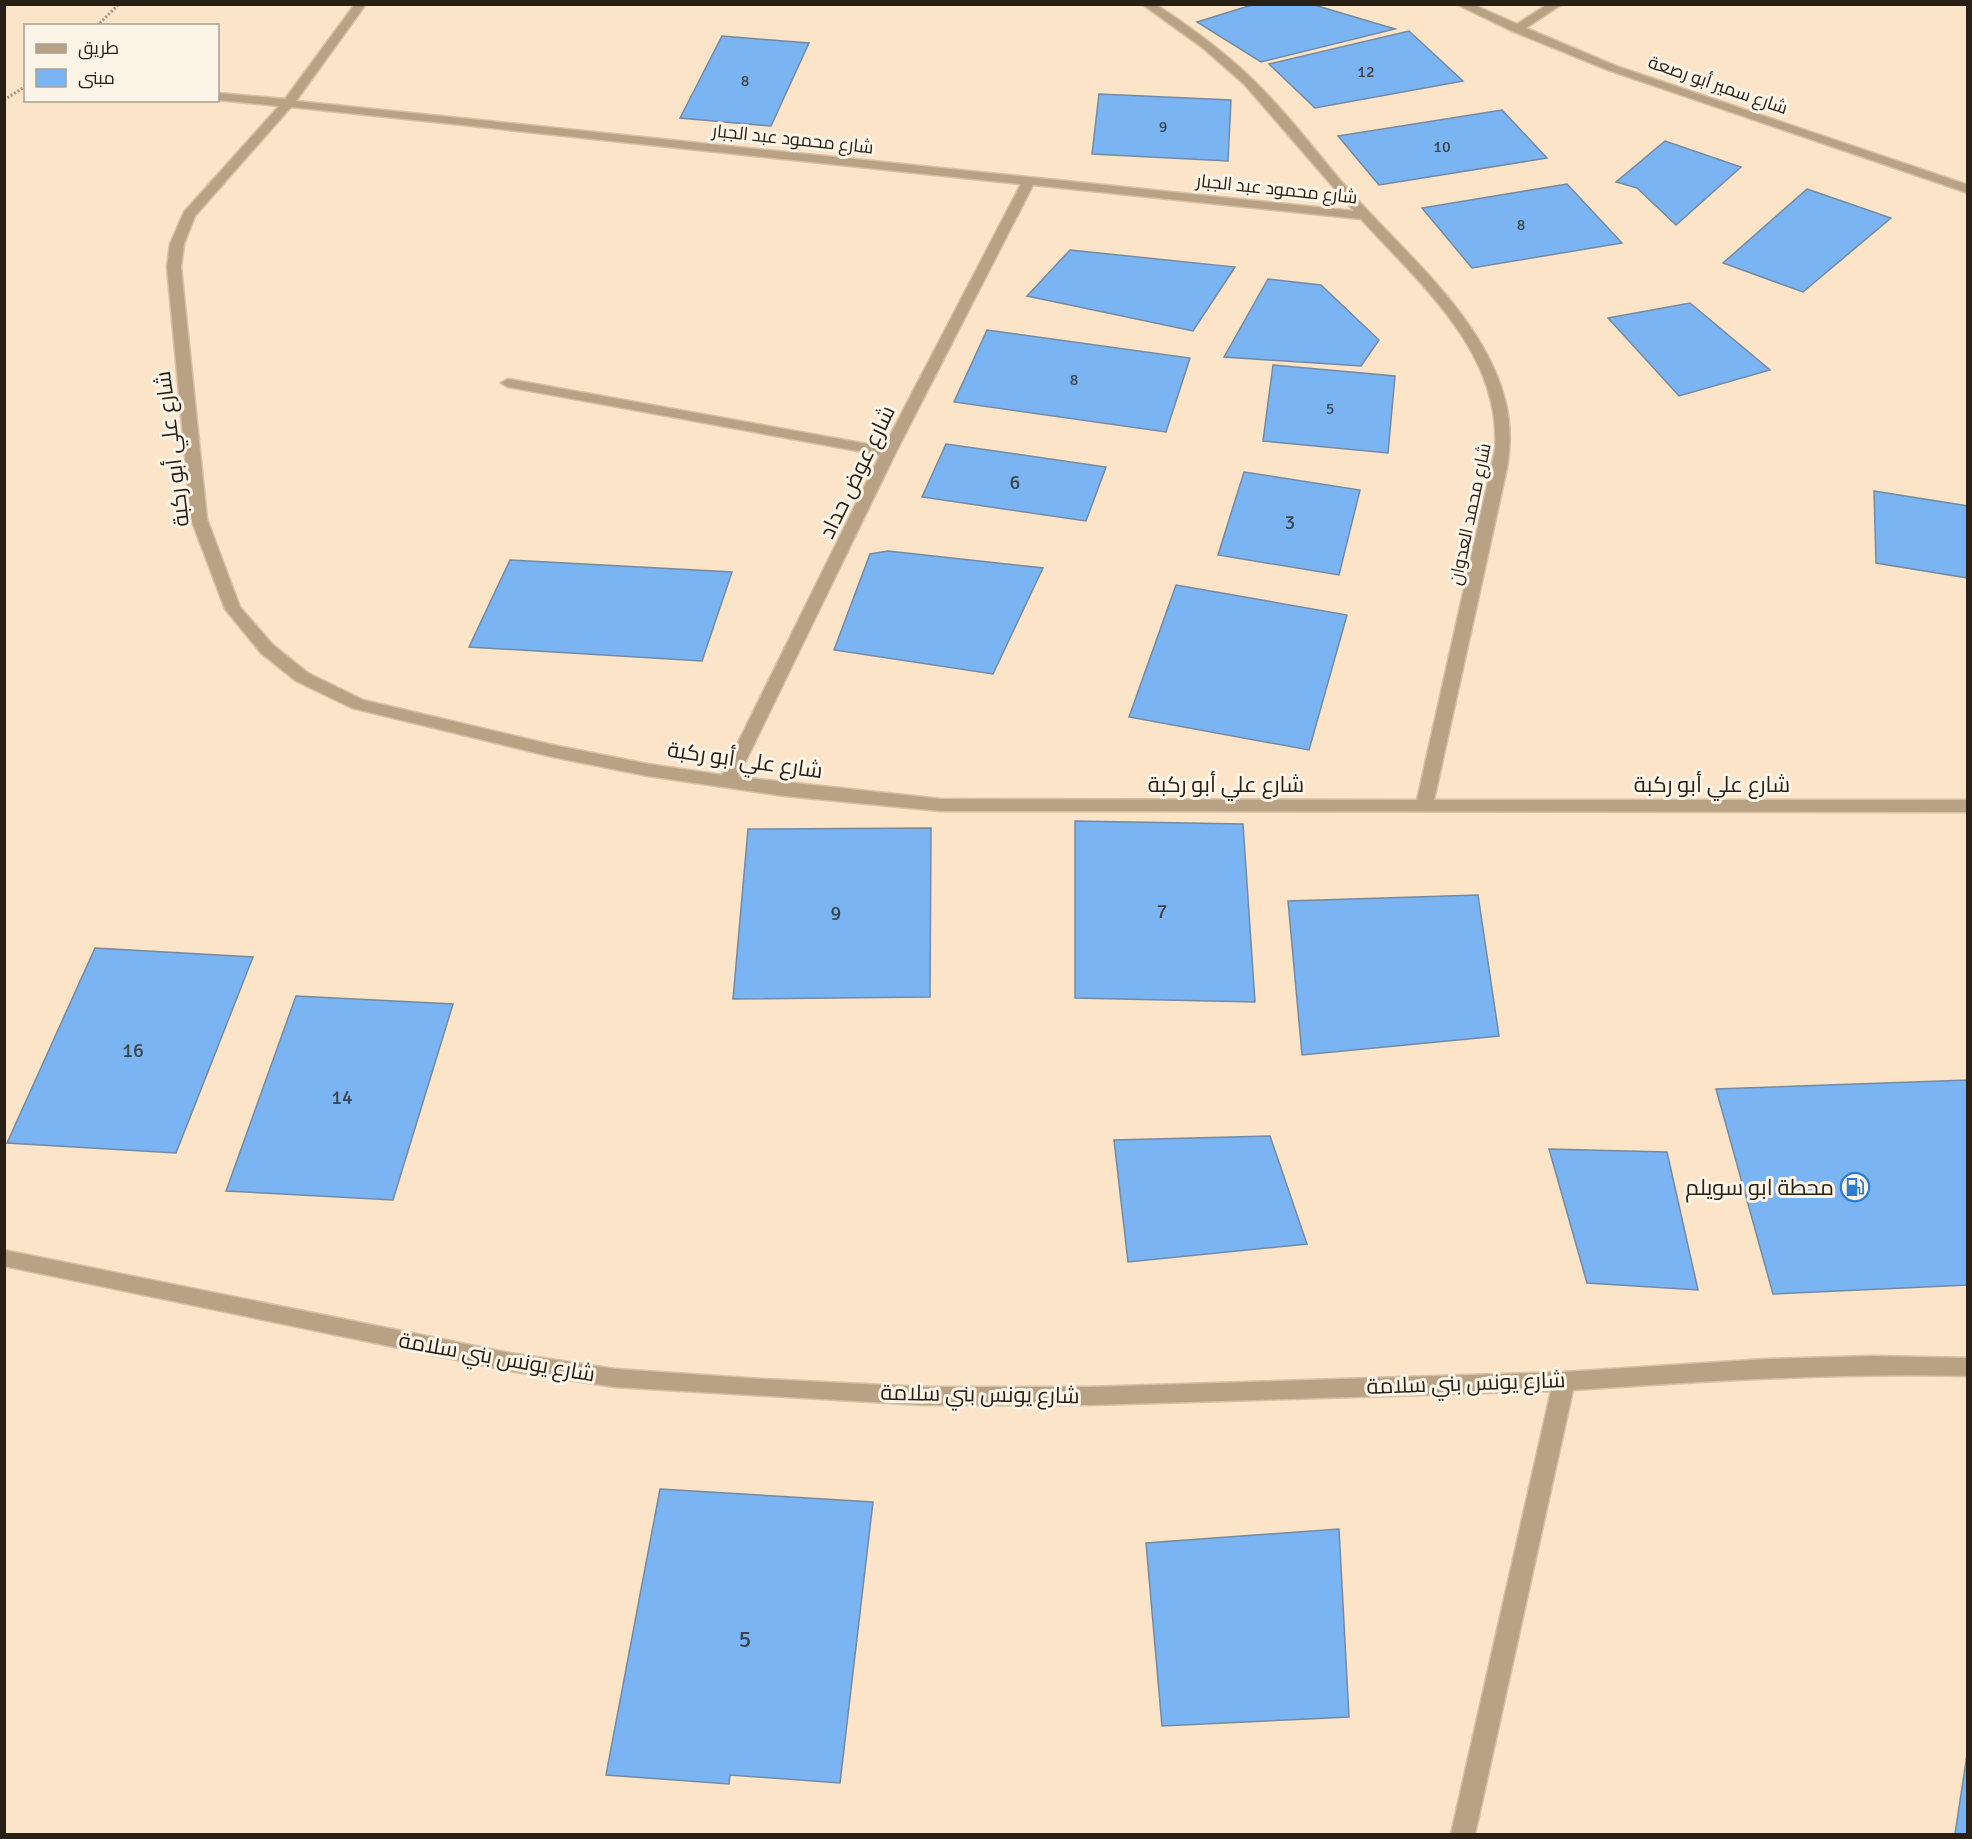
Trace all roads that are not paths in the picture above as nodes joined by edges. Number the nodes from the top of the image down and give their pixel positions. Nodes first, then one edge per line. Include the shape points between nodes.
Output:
1 (361, 4) edge
2 (1147, 4) edge
3 (1461, 4) edge
4 (1557, 4) edge
5 (1516, 29) junction
6 (219, 96) edge
7 (288, 103) junction
8 (1028, 182) junction
9 (1968, 189) edge
10 (1366, 216) junction
11 (508, 383) dead end
12 (889, 452) junction
13 (727, 782) junction
14 (1968, 806) edge
15 (1424, 807) junction
16 (4, 1258) edge
17 (1968, 1367) edge
18 (1564, 1381) junction
19 (1463, 1834) edge

1 - 7 street, شارع علي أبو ركبة
2 - 10 street, شارع محمد العدوان via 1221,56 1260,93
3 - 5 street, شارع سمير أبو رصعة
4 - 5 street
5 - 9 street, شارع سمير أبو رصعة via 1672,89
6 - 7 street, شارع محمود عبد الجبار
7 - 8 street, شارع محمود عبد الجبار
7 - 13 street, شارع علي أبو ركبة via 189,215 177,244 174,267 199,519 233,609 267,650 302,677 358,704 553,751
8 - 10 street, شارع محمود عبد الجبار
8 - 12 street, شارع عوض حداد
10 - 15 street, شارع محمد العدوان via 1462,323 1498,397 1504,441
11 - 12 street
12 - 13 street, شارع عوض حداد
13 - 15 street, شارع علي أبو ركبة via 941,806
14 - 15 street, شارع علي أبو ركبة
16 - 18 street, شارع يونس بني سلامة via 510,1362 615,1378 924,1396 1089,1396
17 - 18 street, شارع يونس بني سلامة via 1767,1368
18 - 19 street

